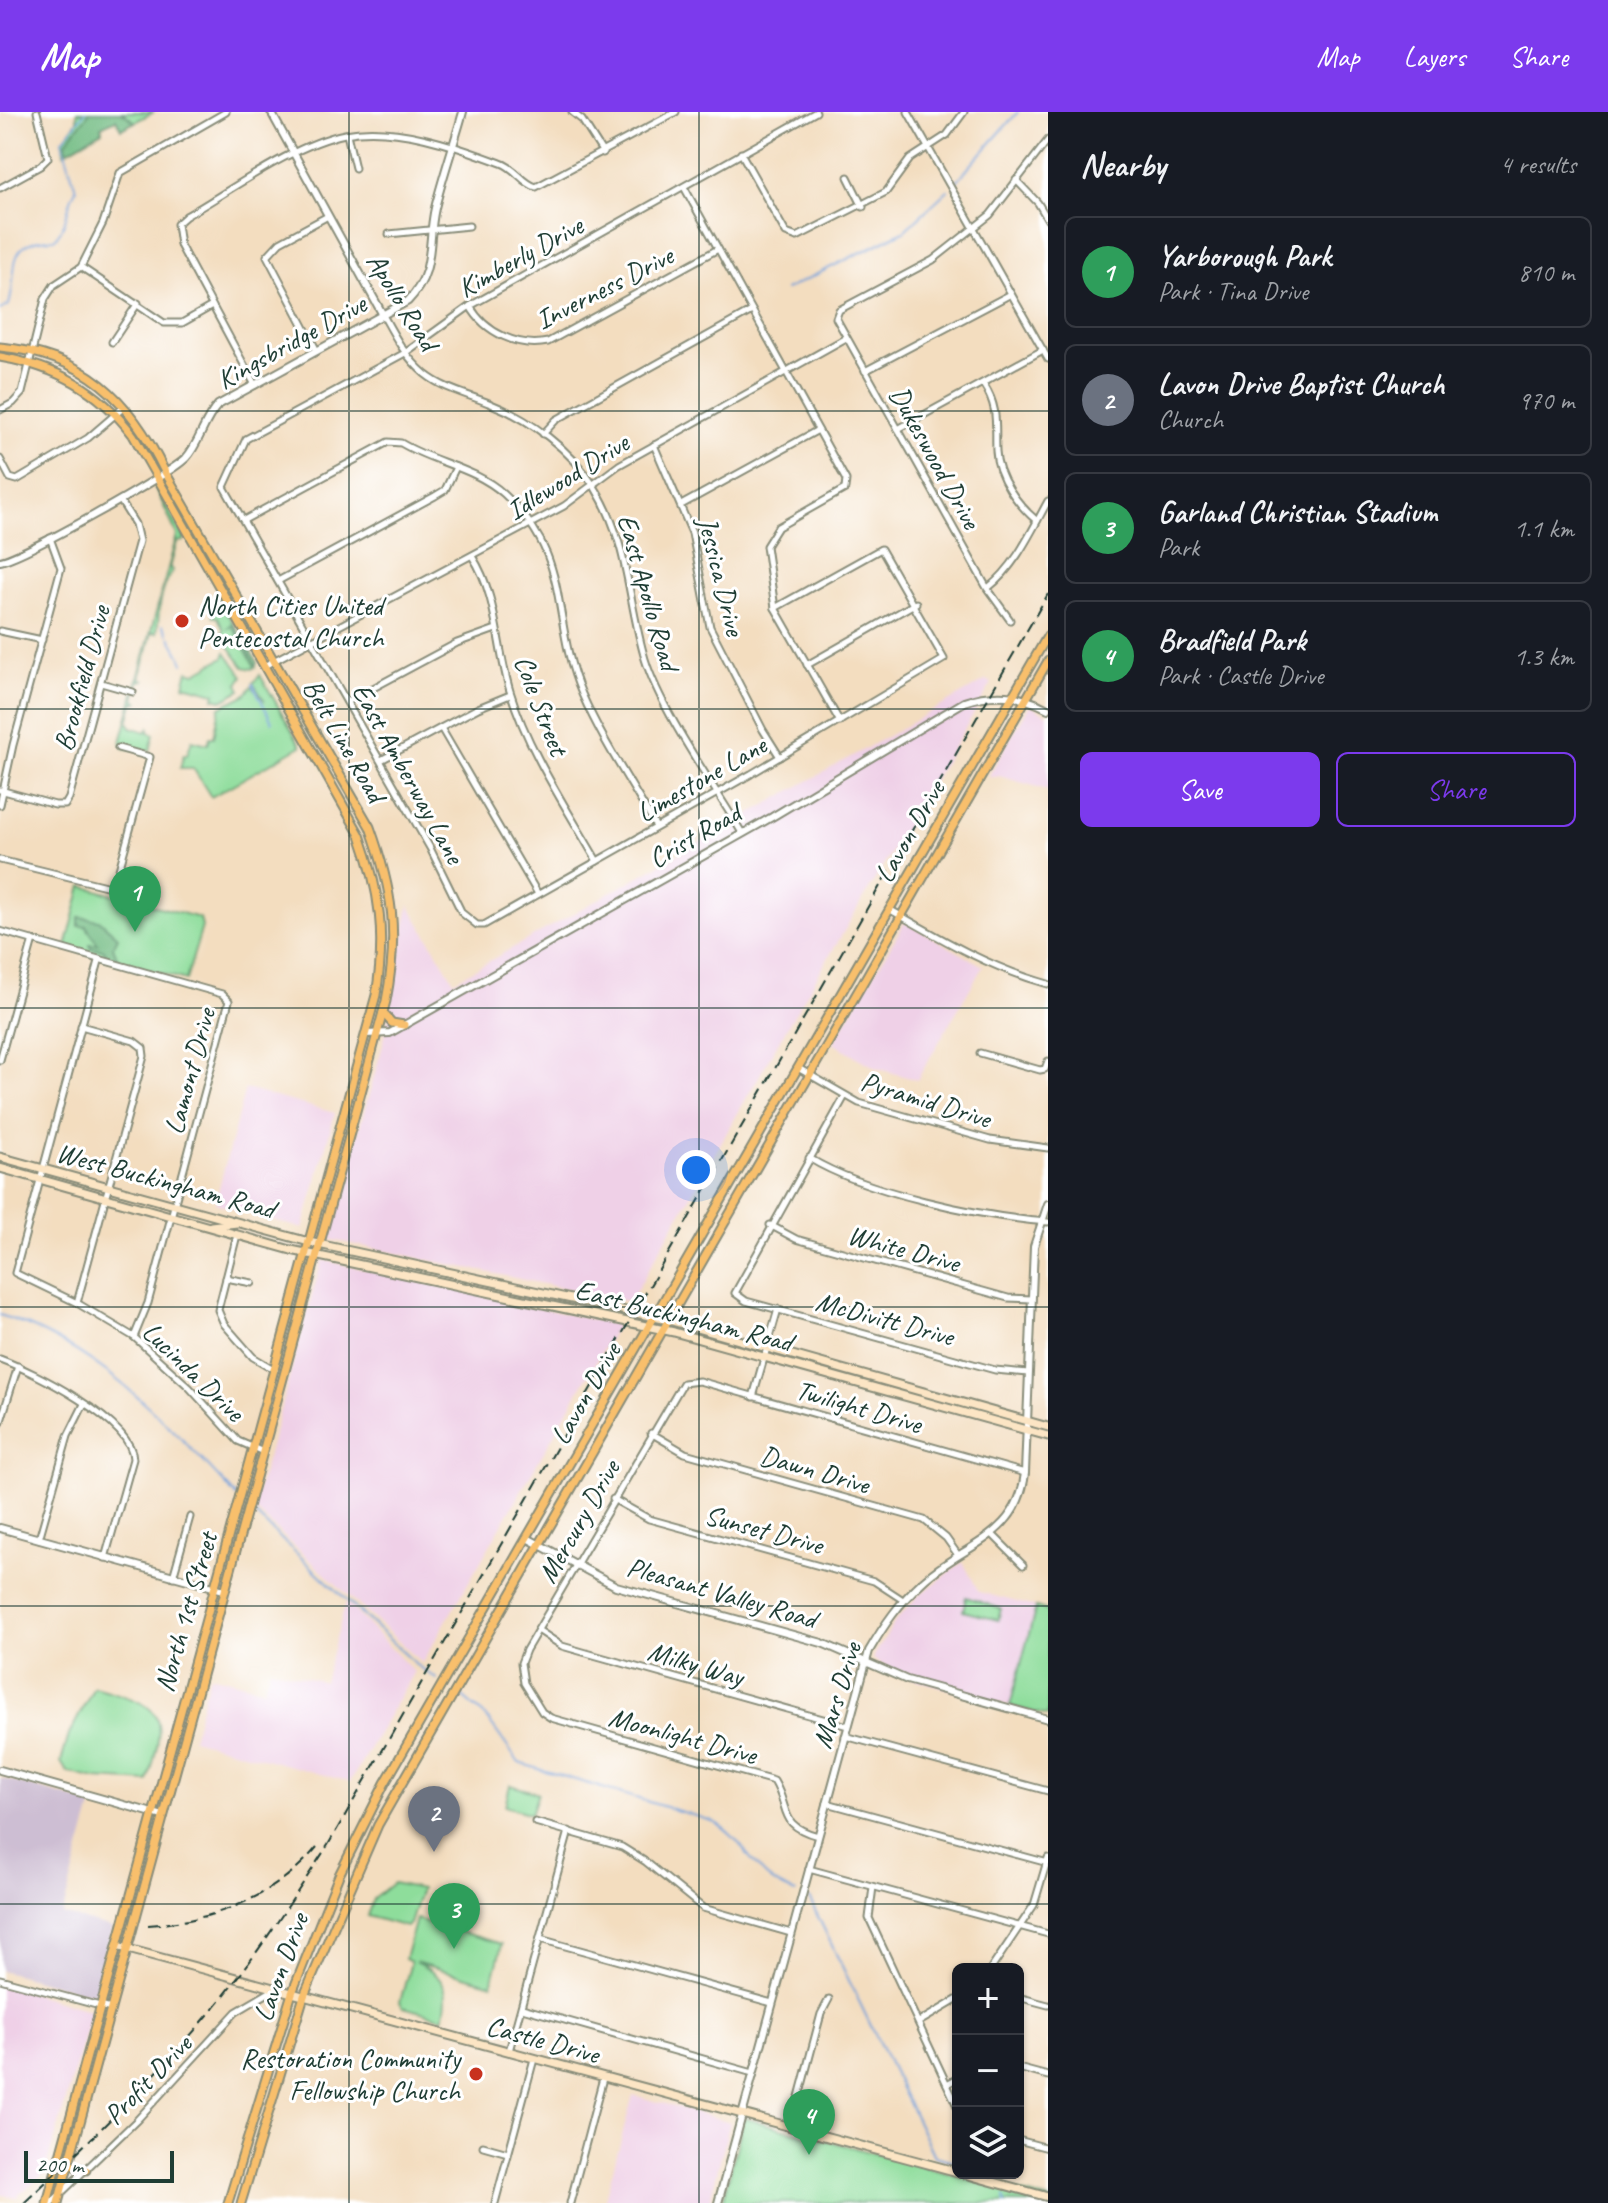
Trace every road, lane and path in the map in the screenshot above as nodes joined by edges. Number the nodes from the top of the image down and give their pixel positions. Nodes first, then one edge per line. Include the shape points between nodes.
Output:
1 (37, 112) edge
2 (226, 112) edge
3 (271, 112) edge
4 (463, 112) edge
5 (572, 112) edge
6 (676, 112) edge
7 (816, 112) edge
8 (908, 112) edge
9 (964, 112) edge
10 (347, 134) junction
11 (1048, 140) edge
12 (928, 147) junction
13 (453, 149) junction
14 (603, 153) junction
15 (741, 153) junction
16 (295, 154) junction
17 (355, 168) dead end
18 (848, 177) dead end
19 (1016, 180) junction
20 (684, 187) junction
21 (0, 188) edge
22 (863, 207) junction
23 (328, 216) junction
24 (1048, 220) edge
25 (469, 226) dead end
26 (974, 228) junction
27 (433, 230) junction
28 (389, 234) dead end
29 (718, 249) junction
30 (81, 267) junction
31 (1011, 294) junction
32 (138, 303) junction
33 (212, 306) junction
34 (470, 306) junction
35 (750, 312) junction
36 (383, 315) junction
37 (846, 338) junction
38 (112, 342) dead end
39 (0, 347) edge
40 (1043, 350) junction
41 (317, 351) junction
42 (33, 352) junction
43 (405, 353) junction
44 (0, 357) edge
45 (1048, 359) edge
46 (31, 363) junction
47 (865, 371) junction
48 (784, 373) junction
49 (255, 385) junction
50 (984, 385) junction
51 (125, 406) junction
52 (0, 410) edge
53 (115, 413) junction
54 (898, 429) junction
55 (818, 430) junction
56 (543, 434) junction
57 (246, 439) joint
58 (654, 445) junction
59 (0, 459) edge
60 (456, 467) junction
61 (165, 472) junction
62 (157, 477) junction
63 (593, 484) junction
64 (120, 499) junction
65 (1048, 501) edge
66 (683, 504) junction
67 (244, 520) junction
68 (1037, 521) junction
69 (532, 524) junction
70 (50, 538) junction
71 (472, 556) junction
72 (0, 561) edge
73 (278, 581) junction
74 (229, 583) junction
75 (220, 588) junction
76 (987, 588) junction
77 (916, 603) junction
78 (775, 608) junction
79 (1010, 620) dead end
80 (496, 629) junction
81 (0, 631) edge
82 (1048, 635) edge
83 (42, 640) junction
84 (313, 642) junction
85 (273, 661) junction
86 (1048, 661) edge
87 (807, 665) junction
88 (264, 666) junction
89 (101, 683) junction
90 (133, 692) dead end
91 (510, 695) junction
92 (1012, 696) junction
93 (1026, 698) junction
94 (347, 702) junction
95 (1048, 709) edge
96 (840, 722) junction
97 (441, 728) junction
98 (118, 748) dead end
99 (780, 757) junction
100 (381, 760) junction
101 (2, 790) edge
102 (718, 792) junction
103 (0, 805) edge
104 (656, 827) junction
105 (742, 833) junction
106 (0, 860) edge
107 (597, 861) junction
108 (538, 894) junction
109 (889, 909) junction
110 (901, 915) junction
111 (470, 922) joint
112 (0, 931) edge
113 (33, 940) junction
114 (99, 961) junction
115 (846, 984) junction
116 (1048, 984) edge
117 (858, 991) junction
118 (383, 1013) junction
119 (404, 1025) junction
120 (81, 1026) junction
121 (365, 1034) junction
122 (377, 1035) junction
123 (980, 1053) dead end
124 (0, 1060) edge
125 (1048, 1061) edge
126 (798, 1068) junction
127 (809, 1075) junction
128 (845, 1096) junction
129 (341, 1125) junction
130 (352, 1126) junction
131 (1048, 1148) edge
132 (0, 1157) edge
133 (809, 1158) junction
134 (0, 1168) edge
135 (41, 1169) junction
136 (39, 1179) junction
137 (108, 1187) junction
138 (105, 1198) junction
139 (1048, 1204) edge
140 (174, 1205) junction
141 (171, 1217) junction
142 (1044, 1222) edge
143 (238, 1223) junction
144 (770, 1225) junction
145 (205, 1227) junction
146 (237, 1235) junction
147 (309, 1242) junction
148 (320, 1244) junction
149 (306, 1253) junction
150 (317, 1255) junction
151 (395, 1261) junction
152 (393, 1271) junction
153 (465, 1275) junction
154 (226, 1278) junction
155 (252, 1283) dead end
156 (462, 1286) junction
157 (1032, 1299) junction
158 (77, 1303) junction
159 (778, 1309) junction
160 (654, 1317) junction
161 (668, 1320) junction
162 (649, 1326) junction
163 (662, 1329) junction
164 (134, 1337) junction
165 (287, 1339) junction
166 (766, 1352) junction
167 (0, 1359) edge
168 (18, 1366) junction
169 (275, 1370) junction
170 (1028, 1373) junction
171 (683, 1383) joint
172 (753, 1397) junction
173 (84, 1404) junction
174 (0, 1424) edge
175 (1027, 1426) junction
176 (1048, 1427) edge
177 (651, 1433) junction
178 (1048, 1436) edge
179 (257, 1450) junction
180 (1025, 1473) junction
181 (613, 1499) junction
182 (237, 1508) junction
183 (190, 1517) dead end
184 (0, 1528) edge
185 (993, 1535) junction
186 (527, 1538) junction
187 (39, 1539) junction
188 (538, 1545) junction
189 (235, 1550) junction
190 (958, 1555) junction
191 (105, 1558) junction
192 (575, 1565) junction
193 (1023, 1565) dead end
194 (173, 1577) junction
195 (219, 1589) junction
196 (903, 1600) junction
197 (538, 1630) junction
198 (865, 1661) junction
199 (524, 1683) joint
200 (1048, 1719) edge
201 (848, 1726) junction
202 (845, 1736) junction
203 (171, 1743) junction
204 (182, 1746) junction
205 (0, 1770) edge
206 (392, 1771) junction
207 (405, 1776) junction
208 (1048, 1791) edge
209 (827, 1803) junction
210 (153, 1813) junction
211 (163, 1816) junction
212 (368, 1817) junction
213 (535, 1822) dead end
214 (149, 1830) junction
215 (569, 1831) junction
216 (158, 1833) junction
217 (818, 1836) junction
218 (361, 1861) junction
219 (1048, 1861) edge
220 (809, 1869) junction
221 (873, 1887) junction
222 (1023, 1927) junction
223 (791, 1933) junction
224 (1048, 1934) edge
225 (540, 1939) junction
226 (117, 1946) junction
227 (128, 1949) junction
228 (996, 1963) edge
229 (0, 1979) edge
230 (276, 1989) junction
231 (292, 1993) junction
232 (304, 1996) junction
233 (829, 1999) dead end
234 (1024, 1999) edge
235 (772, 2003) junction
236 (952, 2003) edge
237 (1048, 2005) edge
238 (100, 2007) junction
239 (522, 2008) junction
240 (111, 2009) junction
241 (919, 2022) junction
242 (509, 2052) junction
243 (534, 2059) junction
244 (1024, 2070) edge
245 (753, 2073) junction
246 (1048, 2076) edge
247 (603, 2078) junction
248 (952, 2081) edge
249 (947, 2084) junction
250 (73, 2105) junction
251 (958, 2107) edge
252 (83, 2108) junction
253 (742, 2114) junction
254 (791, 2127) junction
255 (1024, 2142) edge
256 (483, 2146) dead end
257 (1048, 2148) edge
258 (508, 2153) junction
259 (68, 2164) junction
260 (86, 2170) junction
261 (952, 2170) edge
262 (985, 2179) edge
263 (1048, 2197) edge
264 (59, 2199) edge
265 (49, 2203) edge
266 (228, 2203) edge
267 (241, 2203) edge
268 (495, 2203) edge
269 (570, 2203) edge
270 (718, 2203) edge

1 - 21 street via 48,158
2 - 30 street via 120,173
3 - 16 street, Apollo Road
4 - 13 street, Kingsbridge Drive
5 - 14 street
6 - 14 street
7 - 15 street, Kimberly Drive
8 - 12 street
9 - 12 street via 947,135
10 - 13 street via 383,132
10 - 16 street
10 - 17 street
11 - 19 street
12 - 22 street via 910,159 886,192
12 - 26 street
13 - 14 street via 512,168 536,187
13 - 27 street, Kingsbridge Drive
15 - 20 street, Kimberly Drive
15 - 22 street via 786,233 806,235
16 - 23 street, Apollo Road
16 - 33 street via 177,224 175,235
18 - 22 street
19 - 24 street
19 - 26 street via 998,207
20 - 29 street
20 - 34 street, Kimberly Drive
23 - 36 street, Apollo Road
23 - 41 street via 280,242 267,256
25 - 27 street
26 - 31 street
26 - 37 street, Dukeswood Drive via 933,260 839,310 836,318
27 - 28 street
27 - 36 street, Kingsbridge Drive via 432,255 422,283 408,301
29 - 34 street, Inverness Drive via 548,342 534,345 498,333 486,327
29 - 35 street
30 - 32 street
30 - 42 street via 49,291
31 - 40 street
31 - 47 street
32 - 33 street via 173,326
32 - 38 street
33 - 49 street
34 - 43 street, Kimberly Drive
35 - 48 street
35 - 56 street via 556,420
36 - 41 street, Kingsbridge Drive
36 - 43 street, Apollo Road
37 - 47 street, Dukeswood Drive
37 - 48 street, Idlewood Drive
39 - 42 main road, Belt Line Road
40 - 45 street
40 - 50 street
41 - 49 street, Kingsbridge Drive
42 - 46 street
42 - 51 main road, Belt Line Road via 93,378
43 - 56 street, Apollo Road via 442,385 500,408
43 - 57 street, Kimberly Drive
44 - 46 main road, Belt Line Road
46 - 52 street via 18,399
46 - 53 main road, Belt Line Road via 86,387
47 - 54 street, Dukeswood Drive
48 - 55 street
48 - 58 street, Idlewood Drive
49 - 61 street, Kingsbridge Drive via 218,405 187,456
50 - 54 street
50 - 68 street via 998,416 1000,468 1025,511
51 - 53 street
51 - 61 main road, Belt Line Road via 145,431
53 - 59 street via 88,438 17,480 10,478
53 - 62 main road, Belt Line Road
54 - 76 street, Dukeswood Drive
55 - 66 street
55 - 78 street via 847,485 773,532 766,546
56 - 63 street, Apollo Road
57 - 67 street, East Amberway Lane via 224,487
58 - 63 street, Idlewood Drive
58 - 66 street, Jessica Drive
60 - 67 street via 388,442
60 - 69 street via 500,491
60 - 73 street via 445,490
61 - 62 street, Kingsbridge Drive
61 - 74 main road, Belt Line Road
62 - 64 street, Kingsbridge Drive
62 - 75 main road, Belt Line Road
63 - 69 street, Idlewood Drive
63 - 102 street, East Apollo Road via 628,566 653,683
64 - 70 street, Kingsbridge Drive
64 - 89 street, Brookfield Drive via 139,541
65 - 68 street
66 - 99 street, Jessica Drive via 710,627
67 - 73 street, East Amberway Lane
68 - 76 street via 1002,577
69 - 71 street, Idlewood Drive
69 - 104 street via 555,572 582,694
70 - 72 street, Kingsbridge Drive
70 - 83 street via 61,568
71 - 80 street, Cole Street via 488,586
71 - 84 street, Idlewood Drive
73 - 84 street, East Amberway Lane
74 - 75 main road
74 - 85 main road, Belt Line Road
75 - 88 main road, Belt Line Road
76 - 79 street, Dukeswood Drive
77 - 78 street via 888,555 879,549
77 - 87 street
77 - 96 street, Limestone Lane via 944,654 942,662
78 - 87 street
80 - 91 street, Cole Street
80 - 94 street via 457,643
81 - 83 street
82 - 92 main road, Lavon Drive
83 - 101 street
84 - 85 street, Idlewood Drive
84 - 94 street, East Amberway Lane
85 - 88 street, Idlewood Drive
85 - 118 main road, Belt Line Road via 370,827 386,870 394,944
86 - 93 main road, Lavon Drive
87 - 96 street
88 - 121 main road, Belt Line Road via 360,835 375,876 383,943
89 - 90 street
89 - 101 street, Brookfield Drive via 67,802 55,805
91 - 97 street
91 - 107 street, Cole Street via 541,763
92 - 93 street, Crist Road
92 - 105 street, Crist Road via 964,702
92 - 109 main road, Lavon Drive
93 - 95 street, Crist Road
93 - 110 main road, Lavon Drive
94 - 100 street, East Amberway Lane
96 - 99 street, Limestone Lane
97 - 100 street
97 - 108 street
98 - 106 street via 150,757 114,888
99 - 102 street, Limestone Lane
100 - 111 street, East Amberway Lane
101 - 103 street
102 - 104 street, Limestone Lane
102 - 105 street, East Apollo Road
104 - 107 street, Limestone Lane
105 - 119 street, Crist Road
107 - 108 street, Limestone Lane
108 - 111 street, Limestone Lane via 484,925
109 - 110 street
109 - 115 main road, Lavon Drive
110 - 116 street via 968,954
110 - 117 main road, Lavon Drive
112 - 113 street
113 - 114 street
113 - 124 street
114 - 120 street
114 - 140 street, Lamont Drive via 228,999
115 - 117 main road
115 - 126 main road, Lavon Drive
117 - 127 main road, Lavon Drive
118 - 119 main road via 392,1023
118 - 122 main road, Belt Line Road
119 - 122 street, Crist Road
120 - 135 street
120 - 137 street via 134,1041 144,1051
121 - 122 street, Crist Road
121 - 129 main road, North 1st Street
122 - 130 main road, North 1st Street
123 - 125 street via 1040,1070
126 - 127 street, Pyramid Drive
126 - 160 main road, Lavon Drive
127 - 128 street, Pyramid Drive
127 - 161 main road, Lavon Drive
128 - 131 street, Pyramid Drive via 990,1140
128 - 133 street
129 - 130 main road
129 - 147 main road, North 1st Street
130 - 148 main road, North 1st Street
132 - 135 main road, West Buckingham Road
133 - 142 street via 842,1176 995,1218
133 - 144 street
134 - 136 main road, West Buckingham Road
135 - 136 street
135 - 137 main road, West Buckingham Road
136 - 138 main road, West Buckingham Road
136 - 158 street, Lucinda Drive via 15,1273
137 - 138 street
137 - 140 main road, West Buckingham Road
138 - 141 main road, West Buckingham Road
138 - 158 street
139 - 142 street, Mars Drive
140 - 141 street, Lamont Drive
140 - 143 main road, West Buckingham Road
141 - 145 main road, West Buckingham Road
141 - 164 street, Lamont Drive
142 - 157 street, Mars Drive via 1034,1246
143 - 145 main road
143 - 147 main road, West Buckingham Road
144 - 157 street, White Drive via 801,1240 1008,1298
144 - 159 street, McDivitt Drive via 735,1293
145 - 146 main road, West Buckingham Road
146 - 149 main road, West Buckingham Road
146 - 154 street
147 - 148 main road, West Buckingham Road
147 - 149 main road, North 1st Street
148 - 150 main road, North 1st Street
148 - 151 main road, East Buckingham Road
149 - 150 main road, East Buckingham Road
149 - 165 main road, North 1st Street
150 - 152 main road, East Buckingham Road
150 - 165 main road, North 1st Street
151 - 152 main road
151 - 153 main road, East Buckingham Road
152 - 156 main road, East Buckingham Road
153 - 156 main road
153 - 160 main road, East Buckingham Road
154 - 155 street
154 - 169 street via 218,1310 224,1324 253,1357
156 - 162 main road, East Buckingham Road
157 - 170 street, Mars Drive
158 - 164 street, Lucinda Drive
159 - 166 street
159 - 170 street, McDivitt Drive via 995,1370
160 - 161 main road, East Buckingham Road
160 - 162 main road, Lavon Drive
161 - 163 main road, Lavon Drive
161 - 166 main road, East Buckingham Road
162 - 163 main road, East Buckingham Road
162 - 186 main road, Lavon Drive
163 - 166 main road, East Buckingham Road
163 - 188 main road, Lavon Drive
164 - 179 street, Lucinda Drive via 238,1441
165 - 169 main road, North 1st Street
165 - 179 main road, North 1st Street
166 - 172 street
166 - 175 main road, East Buckingham Road
167 - 168 street
168 - 173 street
168 - 174 street
169 - 179 main road, North 1st Street
170 - 175 street, Mars Drive
171 - 172 street, Twilight Drive via 699,1381
171 - 177 street, Mercury Drive
172 - 180 street, Twilight Drive
173 - 187 street via 68,1436
173 - 191 street via 133,1451
175 - 176 main road, East Buckingham Road
175 - 178 main road, East Buckingham Road
175 - 180 street, Mars Drive
177 - 181 street, Mercury Drive
177 - 190 street, Dawn Drive via 685,1453 924,1520
179 - 182 main road, North 1st Street
179 - 189 main road, North 1st Street
180 - 185 street, Mars Drive via 1014,1510
181 - 192 street, Mercury Drive
181 - 196 street, Sunset Drive via 649,1519 874,1581
182 - 189 main road
182 - 195 main road, North 1st Street
183 - 194 street
184 - 187 street
185 - 190 street, Mars Drive
185 - 193 street
186 - 188 street, Pleasant Valley Road
186 - 206 main road, Lavon Drive
187 - 191 street
188 - 192 street, Pleasant Valley Road
188 - 207 main road, Lavon Drive
189 - 195 main road, North 1st Street
190 - 196 street, Mars Drive
191 - 194 street
192 - 197 street, Mercury Drive
192 - 198 street, Pleasant Valley Road via 616,1586 822,1643
194 - 195 street
195 - 203 main road, North 1st Street
195 - 204 main road, North 1st Street
196 - 198 street, Mars Drive
197 - 199 street, Mercury Drive via 521,1663
197 - 201 street, Milky Way via 562,1646
198 - 200 street, Pleasant Valley Road via 907,1680
198 - 201 street, Mars Drive
199 - 217 street, Moonlight Drive via 551,1718 774,1781 786,1817 803,1832
201 - 202 street, Mars Drive
202 - 208 street
202 - 209 street, Mars Drive
203 - 204 main road
203 - 210 main road, North 1st Street
204 - 211 main road, North 1st Street
205 - 210 street
206 - 207 main road
206 - 212 main road, Lavon Drive
207 - 218 main road, Lavon Drive
209 - 217 street, Mars Drive
209 - 219 street
210 - 211 street
210 - 214 main road, North 1st Street
211 - 216 main road, North 1st Street
212 - 218 main road via 357,1850
212 - 231 main road, Lavon Drive
213 - 215 street
214 - 216 main road
214 - 226 main road, North 1st Street
215 - 223 street via 635,1854 703,1908
215 - 225 street
216 - 227 main road, North 1st Street
217 - 220 street, Mars Drive
218 - 232 main road, Lavon Drive
219 - 222 street
220 - 221 street
220 - 223 street, Mars Drive
221 - 222 street
221 - 241 street via 869,1918
222 - 224 street
222 - 228 street
223 - 235 street, Mars Drive
225 - 235 street
225 - 239 street
226 - 227 main road, Castle Drive
226 - 238 main road, North 1st Street
227 - 230 main road, Castle Drive
227 - 240 main road, North 1st Street
229 - 238 street
230 - 231 main road, Castle Drive
230 - 260 street, Profit Drive via 236,2012
231 - 232 main road, Castle Drive
231 - 266 main road, Lavon Drive
232 - 242 main road, Castle Drive
232 - 267 main road, Lavon Drive
233 - 254 street
234 - 237 street
235 - 245 street, Mars Drive
236 - 241 street
238 - 240 street
238 - 250 main road, North 1st Street
239 - 242 street
239 - 245 street
240 - 252 main road, North 1st Street
241 - 249 street
242 - 243 main road, Castle Drive
243 - 247 main road, Castle Drive
243 - 258 street
244 - 246 street
245 - 253 street, Mars Drive
247 - 253 main road, Castle Drive
247 - 269 street
248 - 249 street
249 - 251 street
250 - 252 main road
250 - 265 main road, North 1st Street
252 - 259 main road, North 1st Street
253 - 254 main road, Castle Drive
253 - 270 street, Mars Drive
254 - 261 main road, Castle Drive
255 - 257 street
256 - 258 street
258 - 268 street
259 - 260 main road
259 - 264 main road, North 1st Street
260 - 264 street, Profit Drive
262 - 263 main road, Castle Drive
264 - 265 street, Profit Drive

